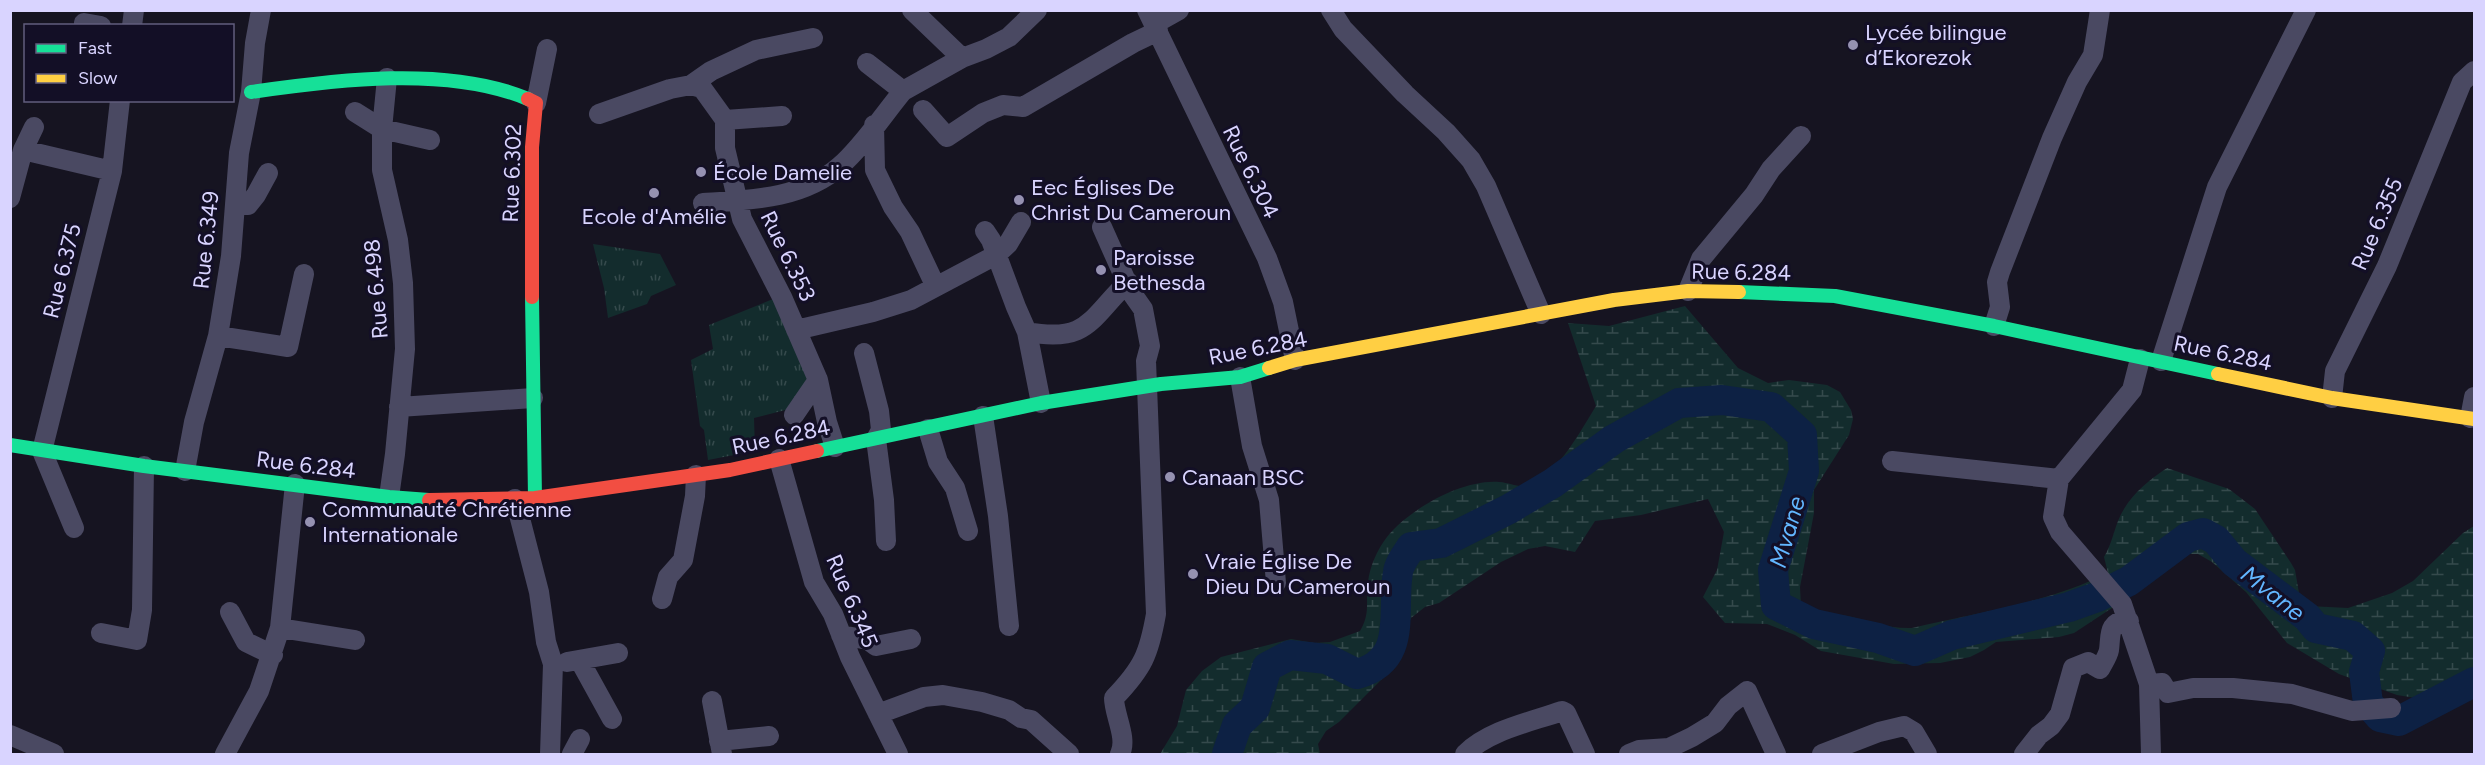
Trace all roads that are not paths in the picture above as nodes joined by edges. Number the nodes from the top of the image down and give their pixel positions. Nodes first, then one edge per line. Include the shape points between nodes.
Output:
1 (261, 10) edge
2 (912, 10) edge
3 (1037, 10) edge
4 (1179, 10) edge
5 (1330, 10) edge
6 (2100, 10) edge
7 (2306, 10) edge
8 (1153, 22) edge
9 (813, 38) dead end
10 (547, 49) dead end
11 (962, 58) junction
12 (867, 63) dead end
13 (2475, 71) edge
14 (387, 78) junction
15 (696, 87) junction
16 (903, 91) junction
17 (251, 92) junction
18 (120, 102) edge
19 (536, 103) junction
20 (923, 110) dead end
21 (355, 112) dead end
22 (599, 114) dead end
23 (782, 116) dead end
24 (724, 120) junction
25 (874, 126) junction
26 (34, 127) dead end
27 (382, 129) junction
28 (1801, 136) dead end
29 (430, 140) dead end
30 (23, 150) junction
31 (112, 171) junction
32 (268, 173) dead end
33 (10, 198) edge
34 (736, 201) junction
35 (703, 203) dead end
36 (235, 205) junction
37 (1021, 222) dead end
38 (1102, 227) dead end
39 (986, 231) dead end
40 (996, 255) junction
41 (304, 274) dead end
42 (1128, 282) junction
43 (935, 285) junction
44 (1688, 291) junction
45 (1541, 314) junction
46 (1994, 326) junction
47 (796, 330) junction
48 (1027, 332) junction
49 (218, 336) junction
50 (864, 353) dead end
51 (2140, 359) junction
52 (1295, 360) junction
53 (2161, 361) junction
54 (1240, 377) junction
55 (818, 380) junction
56 (1147, 387) junction
57 (2475, 397) edge
58 (532, 398) junction
59 (2332, 399) junction
60 (1041, 404) junction
61 (399, 406) junction
62 (794, 415) dead end
63 (983, 416) junction
64 (2472, 418) edge
65 (927, 429) junction
66 (876, 439) junction
67 (10, 445) edge
68 (835, 447) junction
69 (42, 451) junction
70 (779, 459) junction
71 (1892, 461) dead end
72 (144, 466) junction
73 (185, 471) junction
74 (696, 475) junction
75 (2059, 479) junction
76 (296, 484) junction
77 (389, 497) junction
78 (535, 498) junction
79 (515, 499) junction
80 (74, 528) dead end
81 (968, 531) dead end
82 (886, 541) dead end
83 (1276, 583) dead end
84 (662, 599) dead end
85 (230, 612) dead end
86 (2126, 613) junction
87 (1009, 626) dead end
88 (280, 628) junction
89 (101, 633) dead end
90 (841, 635) junction
91 (911, 639) dead end
92 (356, 640) dead end
93 (618, 653) dead end
94 (273, 655) junction
95 (580, 661) junction
96 (553, 664) junction
97 (2149, 684) junction
98 (712, 701) dead end
99 (2391, 708) dead end
100 (878, 714) junction
101 (612, 719) dead end
102 (10, 735) edge
103 (769, 736) dead end
104 (721, 748) edge
105 (42, 752) edge
106 (225, 754) edge
107 (550, 754) edge
108 (898, 754) edge
109 (1069, 754) edge
110 (1120, 754) edge
111 (1466, 754) edge
112 (1585, 754) edge
113 (1629, 754) edge
114 (1776, 754) edge
115 (1822, 754) edge
116 (1927, 754) edge
117 (2024, 754) edge
118 (2151, 754) edge

1 - 17 street, Rue 6.349
2 - 11 street
3 - 11 street via 1009,37
4 - 8 street
5 - 45 street via 1343,29 1471,160
6 - 46 street via 2093,55 2052,138 2000,272 2000,307
7 - 53 street via 2217,187
8 - 20 street via 1133,43 1023,108 1003,105 947,136
8 - 52 street, Rue 6.304 via 1267,258 1283,302
9 - 15 street via 756,50 711,71
10 - 19 street
11 - 16 street
12 - 16 street
13 - 59 street, Rue 6.355 via 2462,82 2387,266 2335,370
14 - 17 street, Rue 6.302
14 - 19 street, Rue 6.302 via 494,87
14 - 27 street, Rue 6.498
15 - 22 street via 670,89
15 - 24 street
16 - 25 street
17 - 36 street, Rue 6.349 via 239,153
18 - 31 street, Rue 6.375
19 - 58 street, Rue 6.302 via 532,147
21 - 27 street
23 - 24 street
24 - 34 street, Rue 6.353 via 725,148
25 - 34 street via 839,167 812,182 780,196
25 - 43 street via 875,170
26 - 30 street
27 - 29 street
27 - 61 street, Rue 6.498 via 382,170 403,283 405,349
28 - 44 street via 1701,259
30 - 31 street
30 - 33 street
31 - 69 street, Rue 6.375
32 - 36 street via 248,205
34 - 35 street
34 - 47 street, Rue 6.353
36 - 49 street, Rue 6.349
37 - 40 street
38 - 42 street
39 - 40 street
40 - 43 street
40 - 48 street
41 - 49 street via 288,347
42 - 48 street via 1079,330 1052,336
42 - 56 street via 1143,309 1150,346
43 - 47 street via 911,300
44 - 45 street, Rue 6.284
44 - 46 street, Rue 6.284 via 1835,296
45 - 52 street, Rue 6.284
46 - 51 street, Rue 6.284
47 - 55 street, Rue 6.353
48 - 60 street
49 - 73 street, Rue 6.349
50 - 66 street via 879,411 881,430
51 - 53 street, Rue 6.284
51 - 75 street via 2133,390
52 - 54 street, Rue 6.284
53 - 59 street, Rue 6.284
54 - 56 street, Rue 6.284
54 - 83 street via 1252,446 1269,500
55 - 62 street
55 - 68 street, Rue 6.353
56 - 60 street, Rue 6.284
56 - 110 street via 1156,614 1150,645 1135,676 1114,698 1123,742
57 - 64 street
58 - 61 street
58 - 78 street, Rue 6.302
59 - 64 street, Rue 6.284
60 - 63 street, Rue 6.284
61 - 77 street, Rue 6.498
63 - 65 street, Rue 6.284
63 - 87 street
65 - 66 street, Rue 6.284
65 - 81 street via 938,462 956,488
66 - 68 street, Rue 6.284
66 - 82 street
67 - 69 street, Rue 6.284
68 - 70 street, Rue 6.284
69 - 72 street, Rue 6.284
69 - 80 street
70 - 74 street, Rue 6.284
70 - 90 street, Rue 6.345 via 814,582
71 - 75 street
72 - 73 street, Rue 6.284
72 - 89 street via 142,610 137,646
73 - 76 street, Rue 6.284
74 - 78 street, Rue 6.284
74 - 84 street via 683,560 668,578
75 - 86 street via 2053,517 2060,532 2108,584
76 - 77 street, Rue 6.284
76 - 88 street
77 - 79 street, Rue 6.284 via 445,501
78 - 79 street, Rue 6.284
79 - 96 street
85 - 94 street via 246,642
86 - 97 street
86 - 117 street via 2125,621 2110,633 2109,651 2100,669 2088,662 2073,668 2060,714
88 - 92 street
88 - 94 street
90 - 91 street via 868,640 876,646
90 - 100 street, Rue 6.345
93 - 95 street
94 - 106 street via 259,691
95 - 96 street
95 - 101 street
96 - 107 street
97 - 99 street via 2162,683 2168,693 2193,688 2233,688 2292,694 2352,711
97 - 118 street
98 - 104 street
100 - 108 street, Rue 6.345
100 - 109 street via 924,697 944,695 982,702 1031,720
102 - 105 street
103 - 104 street
111 - 112 street via 1489,738 1562,711
113 - 114 street via 1669,748 1692,737 1715,723 1747,691
115 - 116 street via 1904,726 1914,732

